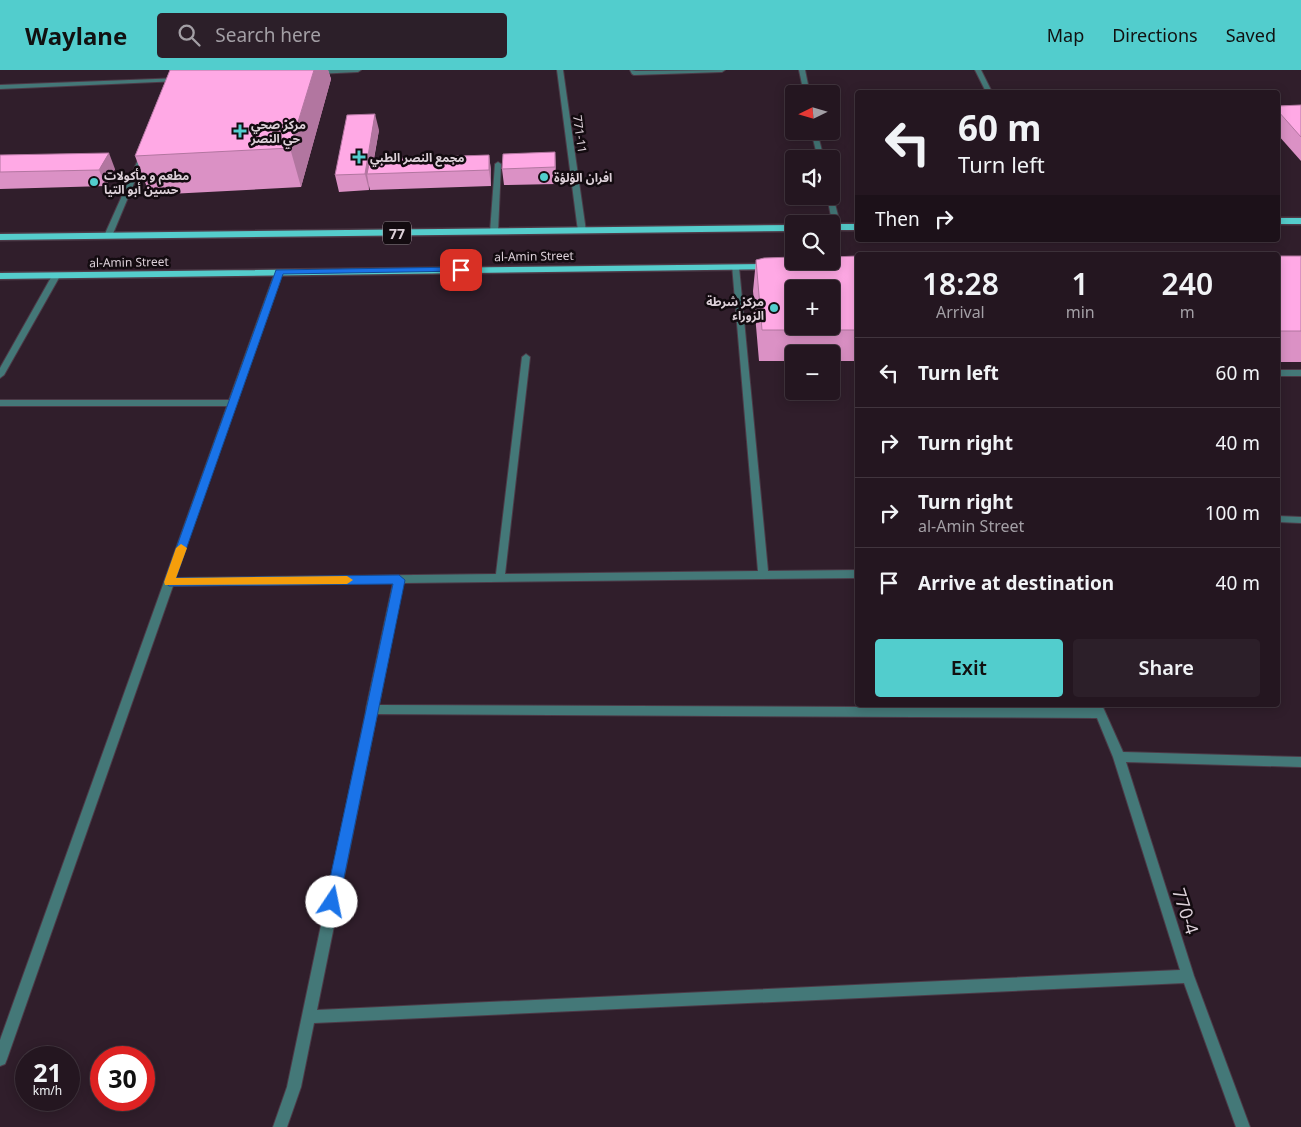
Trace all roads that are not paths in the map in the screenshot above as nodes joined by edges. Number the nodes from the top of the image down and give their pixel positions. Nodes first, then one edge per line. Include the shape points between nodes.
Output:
1 (177, 70) edge
2 (358, 70) edge
3 (560, 70) edge
4 (634, 70) edge
5 (722, 70) edge
6 (802, 70) edge
7 (978, 70) edge
8 (310, 72) edge
9 (174, 79) junction
10 (184, 79) edge
11 (805, 85) edge
12 (0, 87) edge
13 (170, 88) edge
14 (988, 90) edge
15 (148, 140) edge
16 (498, 164) dead end
17 (1280, 221) edge
18 (1301, 221) edge
19 (840, 227) edge
20 (855, 227) edge
21 (785, 228) edge
22 (582, 231) junction
23 (494, 232) junction
24 (108, 236) junction
25 (0, 237) edge
26 (735, 267) junction
27 (782, 267) edge
28 (279, 272) junction
29 (0, 276) edge
30 (56, 276) junction
31 (526, 358) dead end
32 (1280, 373) edge
33 (1301, 373) edge
34 (0, 375) edge
35 (0, 403) edge
36 (233, 403) junction
37 (1280, 519) edge
38 (1301, 520) edge
39 (855, 574) edge
40 (763, 575) junction
41 (500, 578) junction
42 (399, 580) junction
43 (169, 582) junction
44 (371, 709) junction
45 (1099, 709) edge
46 (1118, 757) junction
47 (1301, 762) edge
48 (1188, 976) junction
49 (308, 1017) junction
50 (0, 1059) edge
51 (280, 1127) edge
52 (1243, 1127) edge

1 - 9 street
2 - 8 street
3 - 22 street, 771-11
4 - 5 street via 634,73
6 - 11 street
7 - 14 street
9 - 10 street
9 - 12 street
9 - 13 street
15 - 24 street
16 - 23 street
17 - 18 main road
19 - 20 main road
21 - 22 main road, al-Amin Street / 77
22 - 23 main road, al-Amin Street / 77
23 - 24 main road, al-Amin Street / 77
24 - 25 main road, al-Amin Street / 77
26 - 27 main road, al-Amin Street
26 - 28 main road, al-Amin Street
26 - 40 street
28 - 30 main road, al-Amin Street
28 - 36 street
29 - 30 main road, al-Amin Street
30 - 34 street
31 - 41 street
32 - 33 street
35 - 36 street
36 - 43 street
37 - 38 street
39 - 40 street
40 - 41 street
41 - 42 street
42 - 43 street
42 - 44 street
43 - 50 street
44 - 45 street
44 - 49 street
45 - 46 street, 770-4
46 - 47 street
46 - 48 street, 770-4
48 - 49 street
48 - 52 street, 770-4
49 - 51 street via 294,1087

